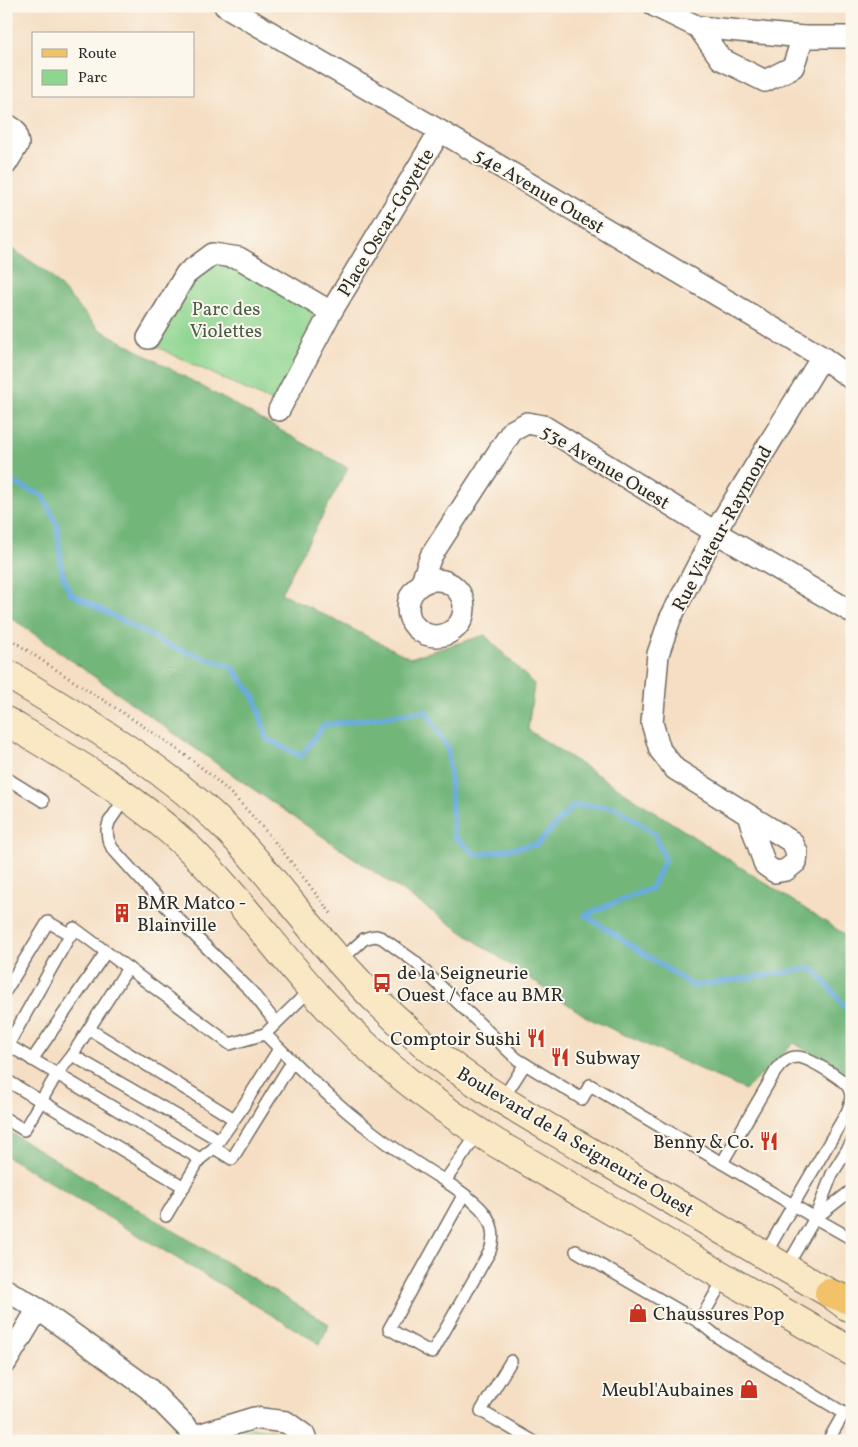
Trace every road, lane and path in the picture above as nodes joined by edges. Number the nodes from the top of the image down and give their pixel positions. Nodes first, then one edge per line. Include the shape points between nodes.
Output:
1 (225, 6) edge
2 (655, 6) edge
3 (698, 27) junction
4 (803, 37) junction
5 (852, 37) edge
6 (6, 124) edge
7 (440, 131) junction
8 (6, 164) edge
9 (331, 312) junction
10 (148, 338) dead end
11 (822, 357) junction
12 (852, 379) edge
13 (279, 410) dead end
14 (714, 532) junction
15 (421, 584) dead end
16 (852, 612) edge
17 (6, 673) edge
18 (6, 720) edge
19 (6, 778) edge
20 (126, 797) junction
21 (43, 801) dead end
22 (748, 815) dead end
23 (71, 935) junction
24 (106, 952) junction
25 (340, 961) junction
26 (128, 968) junction
27 (311, 989) junction
28 (6, 990) edge
29 (276, 1023) junction
30 (89, 1029) junction
31 (264, 1034) junction
32 (7, 1045) edge
33 (279, 1049) junction
34 (72, 1055) junction
35 (32, 1060) junction
36 (292, 1062) junction
37 (525, 1064) junction
38 (57, 1074) junction
39 (6, 1080) edge
40 (502, 1100) junction
41 (41, 1101) junction
42 (6, 1119) edge
43 (234, 1119) junction
44 (478, 1132) junction
45 (852, 1142) edge
46 (217, 1144) junction
47 (200, 1160) junction
48 (722, 1162) junction
49 (445, 1181) junction
50 (184, 1187) junction
51 (852, 1190) edge
52 (464, 1194) junction
53 (794, 1205) junction
54 (166, 1216) dead end
55 (815, 1218) junction
56 (852, 1239) edge
57 (576, 1251) dead end
58 (776, 1262) junction
59 (725, 1277) junction
60 (6, 1290) edge
61 (840, 1297) edge
62 (38, 1309) junction
63 (852, 1310) edge
64 (699, 1322) junction
65 (852, 1352) edge
66 (511, 1361) dead end
67 (6, 1362) edge
68 (197, 1438) edge
69 (306, 1441) edge
70 (533, 1441) edge
71 (828, 1441) edge

1 - 7 street, 54e Avenue Ouest
2 - 3 street
3 - 4 street
3 - 4 street via 721,59 765,81 793,67
4 - 5 street
6 - 8 street via 14,130 18,144
7 - 9 street, Place Oscar-Goyette
7 - 11 street, 54e Avenue Ouest
9 - 10 street, Place Oscar-Goyette via 239,258 213,254 186,274
9 - 13 street, Place Oscar-Goyette
11 - 12 street, 54e Avenue Ouest
11 - 14 street, Rue Viateur-Raymond
14 - 15 street, 53e Avenue Ouest via 543,426 527,422 512,431 430,556
14 - 16 street, 53e Avenue Ouest
14 - 22 street, Rue Viateur-Raymond via 670,619 658,654 652,723 660,750 675,769
17 - 25 main road, Boulevard de la Seigneurie Ouest via 133,752 189,794 239,842
18 - 20 main road
19 - 21 lane
20 - 27 main road via 156,818 202,860
20 - 29 lane via 109,822 107,830 112,848 148,889 251,991
23 - 24 lane via 74,928
23 - 28 lane via 48,922
23 - 32 lane
24 - 26 lane
24 - 35 lane
25 - 27 main road
25 - 37 lane via 364,939 370,936 382,938 414,961
25 - 40 main road, Boulevard de la Seigneurie Ouest via 412,1033
26 - 30 lane
26 - 31 lane via 230,1044
27 - 29 lane
27 - 44 main road via 384,1062
29 - 31 lane
30 - 34 lane
30 - 43 lane
31 - 33 lane
32 - 35 lane
33 - 36 lane
33 - 43 lane
34 - 38 lane
34 - 46 lane
35 - 38 lane
36 - 46 lane via 232,1159
36 - 49 lane via 374,1134
37 - 40 lane
37 - 48 lane via 582,1099 590,1085
38 - 41 lane
38 - 47 lane
39 - 41 lane
40 - 58 main road, Boulevard de la Seigneurie Ouest
41 - 42 lane via 24,1130
41 - 50 lane
43 - 46 lane
44 - 49 lane
44 - 59 main road
45 - 55 lane via 832,1174
46 - 47 lane
47 - 50 lane
48 - 53 lane
48 - 53 lane via 779,1066 799,1057 842,1080 851,1093 847,1112
49 - 52 lane
50 - 54 lane
51 - 55 lane
52 - 52 lane via 389,1329 432,1353 492,1245 487,1216
53 - 55 lane
53 - 58 lane
55 - 56 lane
55 - 58 lane
57 - 64 lane
58 - 61 main road, Boulevard de la Seigneurie Ouest
59 - 64 lane
59 - 65 main road
60 - 62 street
61 - 63 main road, Boulevard de la Seigneurie Ouest
62 - 67 street
62 - 68 street via 148,1388
64 - 71 lane via 719,1338 844,1413
66 - 70 lane via 481,1411
68 - 69 street via 254,1418 286,1422 304,1435

